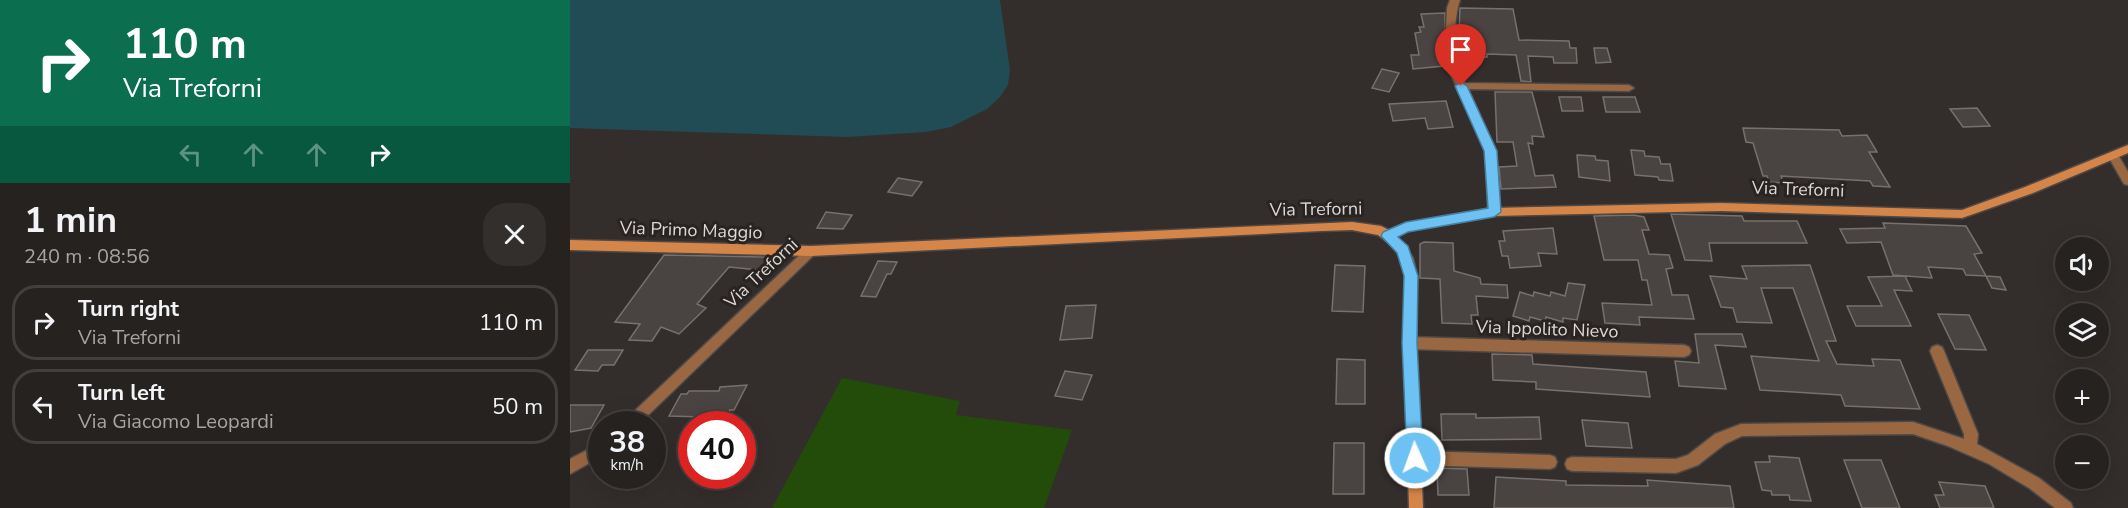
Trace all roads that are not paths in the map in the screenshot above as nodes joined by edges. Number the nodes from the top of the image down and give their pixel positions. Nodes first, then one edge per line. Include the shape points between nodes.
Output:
1 (1455, 0) edge
2 (1461, 86) junction
3 (1629, 88) dead end
4 (2128, 150) edge
5 (2113, 156) junction
6 (2128, 181) edge
7 (1494, 212) junction
8 (1388, 236) junction
9 (570, 244) edge
10 (811, 251) junction
11 (1410, 343) junction
12 (1684, 351) dead end
13 (1937, 351) dead end
14 (644, 411) edge
15 (1970, 450) junction
16 (588, 456) edge
17 (1415, 458) junction
18 (1550, 462) dead end
19 (1572, 464) dead end
20 (570, 466) edge
21 (1416, 508) edge
22 (2066, 508) edge

1 - 2 street via 1452,66
2 - 3 street
2 - 7 street via 1491,151
4 - 5 street, Via Treforni
5 - 6 street
5 - 7 street, Via Treforni via 1962,214 1721,207
7 - 8 street, Via Treforni via 1406,227
8 - 10 street, Via Treforni via 1372,228 1331,227
8 - 11 street via 1403,250 1411,276
9 - 10 street, Via Primo Maggio
10 - 14 street, Via Treforni
11 - 12 street, Via Ippolito Nievo
11 - 17 street
13 - 15 street via 1971,434
15 - 19 street via 1936,433 1913,428 1741,430 1676,466
15 - 22 street via 2024,477
16 - 20 street
17 - 18 street
17 - 21 street

